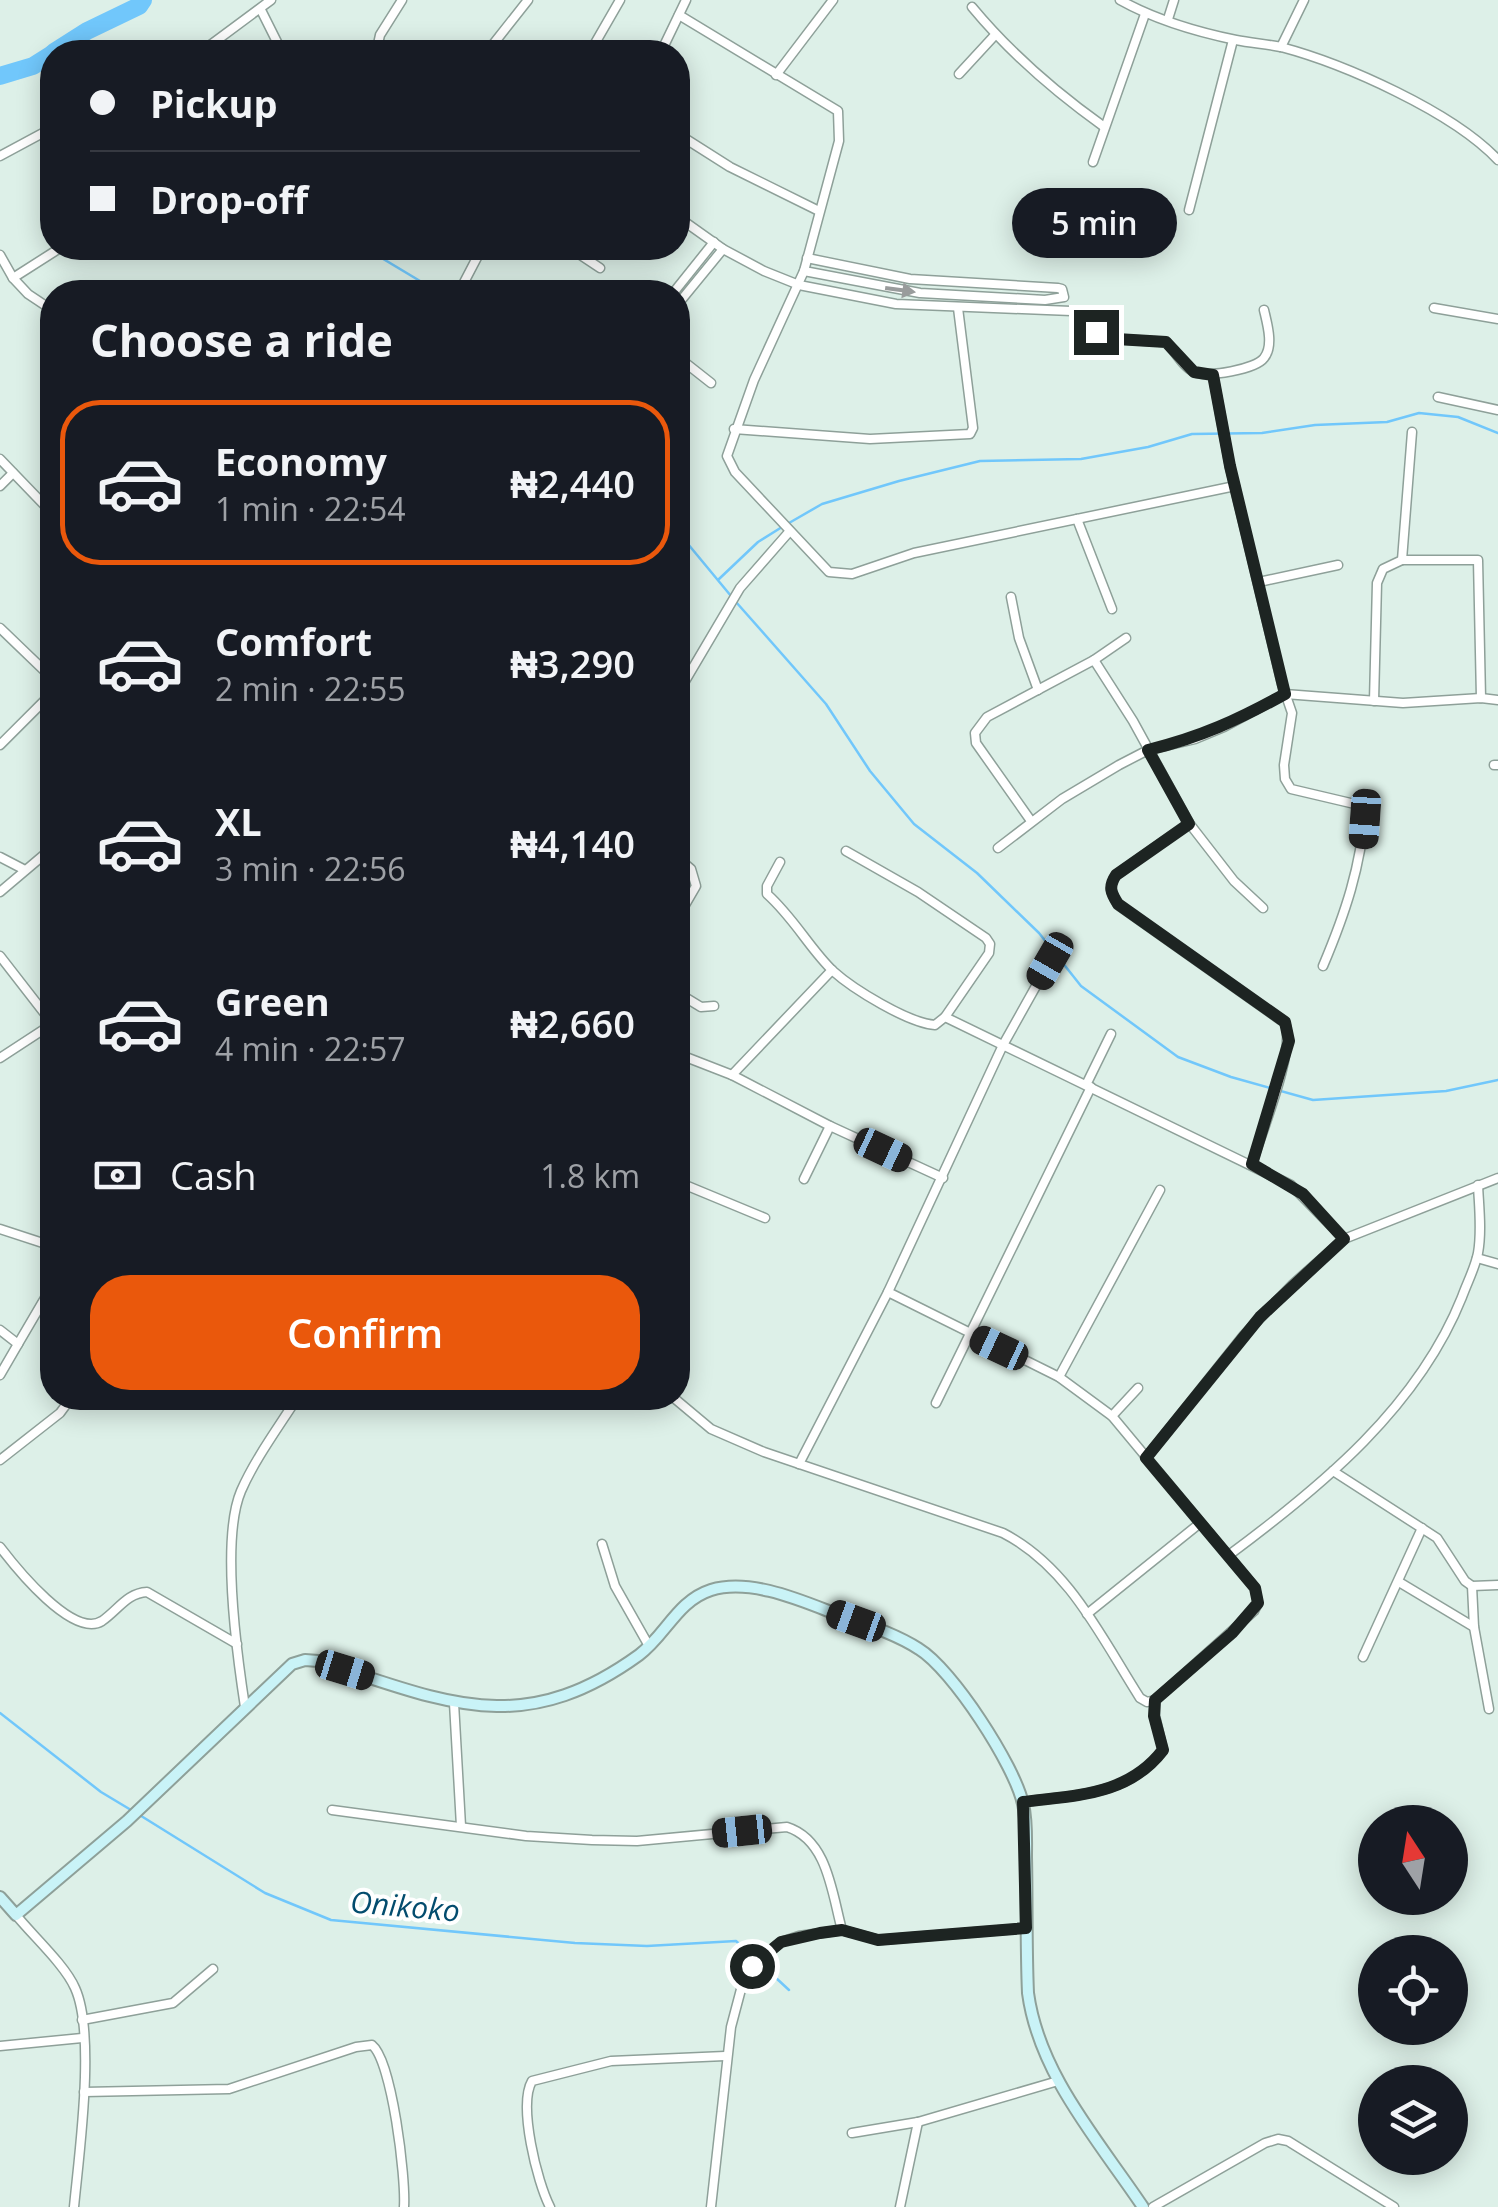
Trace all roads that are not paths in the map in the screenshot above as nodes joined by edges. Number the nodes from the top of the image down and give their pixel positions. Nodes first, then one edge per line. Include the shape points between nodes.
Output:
1 (271, 0) edge
2 (402, 0) edge
3 (528, 0) edge
4 (620, 0) edge
5 (686, 0) edge
6 (833, 0) edge
7 (1120, 0) edge
8 (1174, 0) edge
9 (1304, 0) edge
10 (972, 7) dead end
11 (261, 10) junction
12 (1144, 14) junction
13 (680, 15) junction
14 (1168, 19) junction
15 (995, 35) junction
16 (218, 40) edge
17 (276, 40) edge
18 (379, 40) edge
19 (496, 40) edge
20 (597, 40) edge
21 (667, 40) edge
22 (1233, 40) junction
23 (1282, 47) junction
24 (776, 74) junction
25 (959, 74) dead end
26 (1103, 126) junction
27 (40, 134) edge
28 (690, 142) edge
29 (0, 156) edge
30 (1498, 160) edge
31 (1093, 162) dead end
32 (1190, 210) dead end
33 (819, 211) junction
34 (690, 225) edge
35 (714, 242) junction
36 (723, 249) junction
37 (0, 256) edge
38 (807, 258) junction
39 (42, 260) edge
40 (588, 260) edge
41 (600, 268) dead end
42 (804, 271) junction
43 (14, 278) junction
44 (684, 280) edge
45 (799, 285) junction
46 (690, 289) edge
47 (40, 302) edge
48 (958, 308) junction
49 (1434, 308) dead end
50 (1264, 310) dead end
51 (1498, 319) edge
52 (690, 366) edge
53 (1213, 375) junction
54 (711, 383) dead end
55 (1438, 397) dead end
56 (1498, 410) edge
57 (734, 429) junction
58 (1412, 432) dead end
59 (0, 459) edge
60 (13, 473) junction
61 (0, 486) edge
62 (1235, 486) junction
63 (40, 501) edge
64 (1077, 519) junction
65 (786, 528) junction
66 (1402, 560) junction
67 (1338, 565) dead end
68 (1259, 582) junction
69 (1010, 597) dead end
70 (1112, 608) dead end
71 (0, 628) edge
72 (1126, 638) dead end
73 (1094, 660) junction
74 (40, 666) edge
75 (690, 673) edge
76 (1038, 690) junction
77 (1285, 694) junction
78 (1481, 698) junction
79 (1498, 700) edge
80 (1374, 701) junction
81 (40, 704) edge
82 (0, 745) edge
83 (1148, 750) junction
84 (1030, 822) junction
85 (1189, 824) junction
86 (998, 848) dead end
87 (846, 852) dead end
88 (0, 856) edge
89 (40, 859) edge
90 (780, 862) dead end
91 (690, 867) edge
92 (24, 870) junction
93 (0, 892) edge
94 (690, 896) edge
95 (1263, 908) dead end
96 (0, 956) edge
97 (1050, 961) dead end
98 (1322, 966) dead end
99 (832, 970) junction
100 (690, 1000) edge
101 (714, 1006) dead end
102 (40, 1008) edge
103 (945, 1017) junction
104 (40, 1032) edge
105 (1111, 1034) dead end
106 (1002, 1045) junction
107 (0, 1058) edge
108 (690, 1058) edge
109 (732, 1074) junction
110 (1088, 1086) junction
111 (830, 1126) junction
112 (1252, 1164) junction
113 (943, 1178) junction
114 (1498, 1178) edge
115 (804, 1179) dead end
116 (1478, 1184) junction
117 (690, 1186) edge
118 (1160, 1190) dead end
119 (765, 1218) dead end
120 (0, 1228) edge
121 (1344, 1239) junction
122 (40, 1242) edge
123 (1477, 1258) junction
124 (1498, 1264) edge
125 (888, 1292) junction
126 (40, 1306) edge
127 (0, 1330) edge
128 (969, 1334) junction
129 (18, 1344) junction
130 (0, 1375) edge
131 (1059, 1377) junction
132 (1138, 1388) dead end
133 (936, 1403) dead end
134 (62, 1410) edge
135 (289, 1410) edge
136 (688, 1410) edge
137 (1112, 1416) junction
138 (1146, 1458) junction
139 (0, 1460) edge
140 (799, 1464) junction
141 (1333, 1472) junction
142 (1198, 1524) junction
143 (1422, 1528) junction
144 (602, 1544) dead end
145 (0, 1547) edge
146 (1229, 1555) junction
147 (1399, 1582) junction
148 (1472, 1586) junction
149 (1498, 1586) edge
150 (1087, 1614) junction
151 (1474, 1627) junction
152 (237, 1644) junction
153 (649, 1646) junction
154 (1362, 1657) dead end
155 (1155, 1700) junction
156 (454, 1703) junction
157 (245, 1707) junction
158 (1489, 1710) dead end
159 (1023, 1802) junction
160 (332, 1810) dead end
161 (461, 1826) junction
162 (0, 1897) edge
163 (16, 1915) junction
164 (1026, 1928) junction
165 (842, 1930) junction
166 (213, 1969) dead end
167 (82, 2020) junction
168 (82, 2038) junction
169 (0, 2046) edge
170 (725, 2056) junction
171 (1058, 2081) junction
172 (84, 2092) junction
173 (918, 2122) junction
174 (852, 2133) dead end
175 (74, 2207) edge
176 (404, 2207) edge
177 (550, 2207) edge
178 (711, 2207) edge
179 (900, 2207) edge
180 (1143, 2207) edge
181 (1154, 2207) edge
182 (1394, 2207) edge

1 - 11 street
2 - 18 street
3 - 19 street
4 - 20 street
5 - 13 street
6 - 24 street
7 - 12 street
8 - 14 street
9 - 23 street
10 - 15 street
11 - 16 street
11 - 17 street
12 - 14 street
12 - 26 street
13 - 21 street
13 - 24 street
14 - 22 street
15 - 25 street
15 - 26 street
22 - 23 street
22 - 32 street
23 - 30 street via 1438,114
24 - 33 street via 838,110 839,140
26 - 31 street
27 - 29 street
28 - 33 street
33 - 38 street
34 - 35 street
35 - 36 street
35 - 44 street
36 - 45 street
36 - 46 street
37 - 43 street
38 - 42 street
42 -> 38 street via 920,293 1064,296 1058,288 910,279
39 - 43 street
40 - 41 street
42 - 45 street
43 - 47 street
45 - 48 street
45 - 57 street
48 - 53 street via 1096,312 1100,338 1166,342 1194,372
48 - 57 street via 970,434 870,439
49 - 51 street
50 - 53 street via 1268,339 1262,361
52 - 54 street
53 - 62 street
55 - 56 street
57 - 65 street via 728,456 735,472
58 - 66 street
59 - 60 street
60 - 61 street
60 - 63 street
62 - 64 street
62 - 68 street
64 - 65 street via 914,553 841,576 828,572
64 - 70 street
65 - 75 street via 740,588
66 - 78 street via 1478,560
66 - 80 street via 1382,569 1377,583
67 - 68 street
68 - 77 street
69 - 76 street
71 - 74 street
72 - 73 street
73 - 76 street
73 - 83 street
76 - 84 street via 986,717 975,733
77 - 80 street
77 - 83 street via 1224,728
77 - 98 street via 1292,713 1284,765 1288,784 1365,810 1350,903
78 - 79 street
78 - 80 street
81 - 82 street
83 - 84 street
83 - 85 street
84 - 86 street
85 - 95 street
85 - 112 street via 1116,875 1111,893 1285,1022 1289,1041
87 - 103 street via 918,892 990,944
88 - 92 street
89 - 92 street
90 - 99 street via 767,894
91 - 94 street via 696,886
92 - 93 street
96 - 102 street
97 - 106 street
99 - 103 street via 899,1014 935,1025
99 - 109 street
100 - 101 street
103 - 106 street
104 - 107 street
105 - 110 street
106 - 110 street
106 - 113 street
108 - 109 street
109 - 111 street
110 - 112 street
110 - 128 street
111 - 113 street
111 - 115 street
112 - 121 street via 1303,1194
113 - 125 street
114 - 116 street
116 - 121 street
116 - 123 street
117 - 119 street
118 - 131 street
120 - 122 street
121 - 138 street via 1260,1317
123 - 124 street
123 - 141 street via 1425,1370
125 - 128 street
125 - 140 street
126 - 129 street
127 - 129 street
128 - 131 street
128 - 133 street
129 - 130 street
131 - 137 street
132 - 137 street
134 - 139 street
135 - 152 street via 241,1491 232,1524
136 - 140 street via 711,1429
137 - 138 street
138 - 142 street
140 - 150 street via 1017,1540 1062,1577
141 - 143 street
141 - 146 street
142 - 146 street
142 - 150 street
143 - 147 street
143 - 148 street via 1450,1552
144 - 153 street via 615,1586
145 - 152 street via 40,1593 84,1623 100,1622 129,1597 147,1592
146 - 155 street via 1258,1594 1254,1611
147 - 151 street
147 - 154 street
148 - 149 street
148 - 151 street
150 - 155 street via 1140,1698
151 - 158 street
152 - 157 street
153 - 156 main road via 590,1686 546,1702
153 - 159 main road via 686,1604 729,1588 786,1596 896,1636 925,1652 955,1684
155 - 159 street via 1163,1750 1142,1771 1104,1791
156 - 157 main road via 305,1660
156 - 161 street
157 - 163 main road via 127,1821
159 - 164 main road
160 - 161 street
161 - 165 street via 622,1840 787,1827 807,1837 821,1857
162 - 163 main road
163 - 167 street via 72,1982
164 - 165 street via 878,1940
164 - 171 main road via 1032,2022
165 - 170 street via 781,1942 752,1966
166 - 167 street via 173,2003
167 - 168 street
168 - 169 street
168 - 172 street
170 - 177 street via 610,2060 532,2081 526,2108
170 - 178 street
171 - 173 street
171 - 180 main road
172 - 175 street
172 - 176 street via 229,2089 372,2046 381,2053 394,2116
173 - 174 street
173 - 179 street
181 - 182 street via 1278,2139

